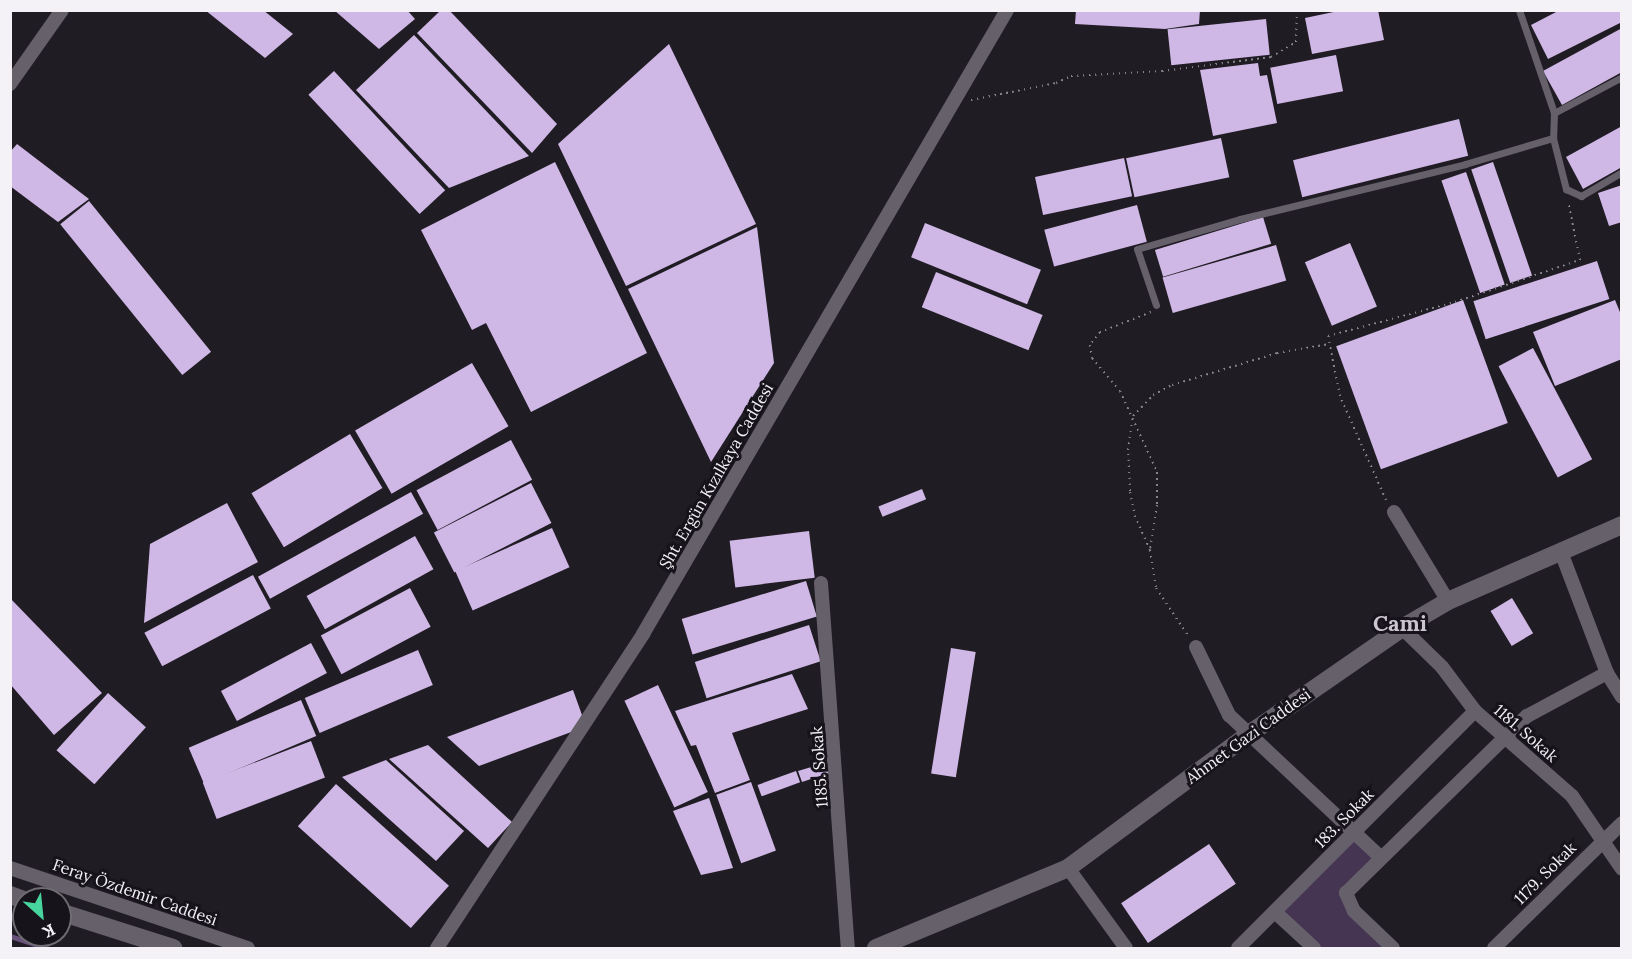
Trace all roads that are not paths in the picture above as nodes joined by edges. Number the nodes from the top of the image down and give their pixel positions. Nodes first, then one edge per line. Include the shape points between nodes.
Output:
1 (62, 10) edge
2 (1007, 10) edge
3 (1519, 10) edge
4 (1622, 77) edge
5 (10, 84) edge
6 (1554, 114) junction
7 (1553, 138) junction
8 (1622, 172) edge
9 (1156, 305) road end
10 (1394, 512) road end
11 (1622, 525) edge
12 (1561, 552) junction
13 (821, 583) dead end
14 (1448, 601) junction
15 (1402, 628) junction
16 (1196, 647) road end
17 (1607, 673) junction
18 (1622, 697) edge
19 (1475, 711) junction
20 (1252, 732) junction
21 (1506, 737) junction
22 (1622, 823) edge
23 (1354, 831) junction
24 (1600, 841) junction
25 (1380, 857) junction
26 (10, 868) edge
27 (1068, 868) junction
28 (1622, 869) edge
29 (1275, 912) junction
30 (72, 916) edge
31 (173, 948) edge
32 (248, 948) edge
33 (437, 948) edge
34 (848, 948) edge
35 (876, 948) edge
36 (1126, 948) edge
37 (1238, 948) edge
38 (1314, 948) edge
39 (1393, 948) edge
40 (1494, 948) edge

1 - 5 street
2 - 33 street, Şht. Ergün Kızılkaya Caddesi via 643,634
3 - 6 lane
4 - 6 lane
6 - 7 lane
7 - 8 lane via 1566,189 1581,196
7 - 9 lane via 1137,249
10 - 14 street
11 - 12 street, Ahmet Gazi Caddesi
12 - 14 street, Ahmet Gazi Caddesi
12 - 17 street
13 - 34 street, 1185. Sokak
14 - 15 street, Ahmet Gazi Caddesi
15 - 19 street, 1181. Sokak via 1443,667
15 - 20 street, Ahmet Gazi Caddesi
16 - 20 street via 1229,715
17 - 18 street
17 - 21 street via 1527,716
19 - 21 street, 1181. Sokak
19 - 23 street, 183. Sokak
20 - 23 street
20 - 27 street, Ahmet Gazi Caddesi
21 - 24 street, 1181. Sokak via 1572,796
21 - 25 street
22 - 24 street, 1179. Sokak
23 - 25 street
23 - 29 street, 183. Sokak
24 - 28 street, 1181. Sokak
24 - 40 street, 1179. Sokak
25 - 39 street via 1346,893 1354,911
26 - 32 street, Feray Özdemir Caddesi
27 - 35 street, Ahmet Gazi Caddesi
27 - 36 street
29 - 37 street, 183. Sokak
29 - 38 street
30 - 31 street

